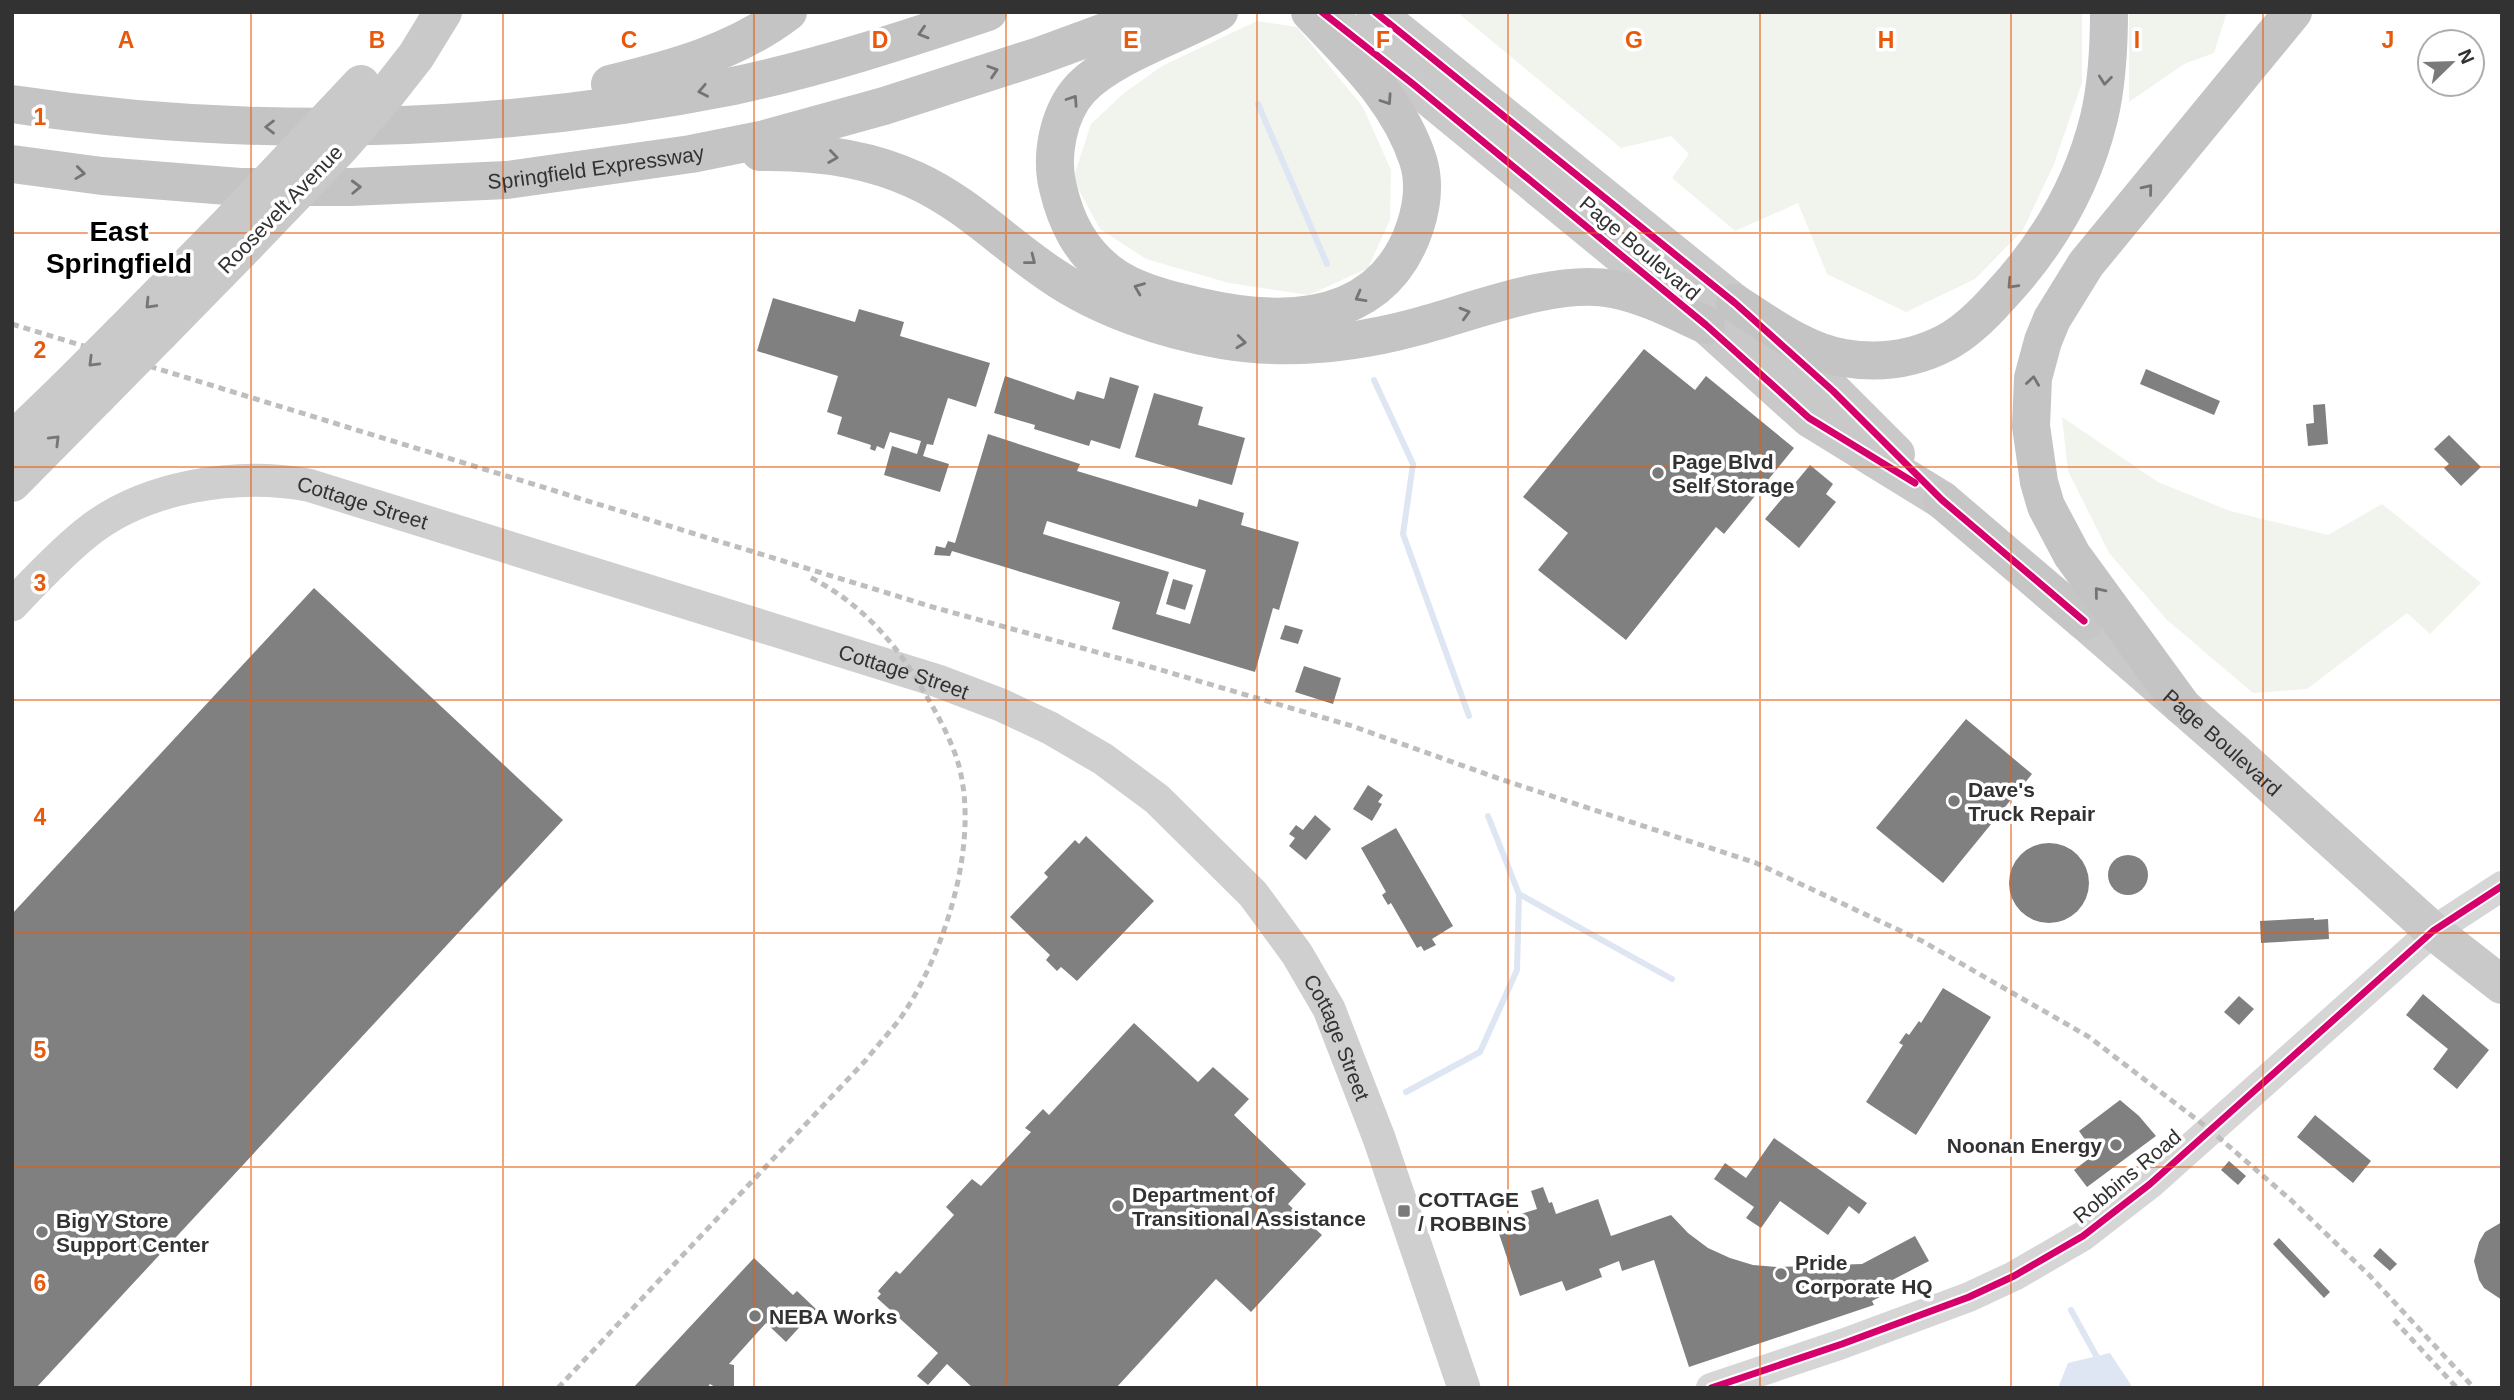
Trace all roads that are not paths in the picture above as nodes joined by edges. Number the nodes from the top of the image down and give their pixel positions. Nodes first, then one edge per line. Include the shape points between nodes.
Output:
1 (414, 12) edge
2 (443, 12) edge
3 (788, 12) edge
4 (988, 12) edge
5 (1159, 12) edge
6 (1219, 12) edge
7 (1310, 12) edge
8 (1322, 12) edge
9 (1375, 12) edge
10 (2109, 12) edge
11 (2293, 12) edge
12 (374, 88) junction
13 (12, 104) edge
14 (448, 123) junction
15 (691, 154) junction
16 (12, 164) edge
17 (239, 233) junction
18 (1721, 314) junction
19 (81, 394) junction
20 (12, 441) edge
21 (12, 483) edge
22 (1942, 500) joint
23 (12, 605) edge
24 (2084, 621) joint
25 (2182, 706) junction
26 (2502, 886) edge
27 (2433, 931) junction
28 (2502, 985) edge
29 (1464, 1388) edge
30 (1711, 1388) edge

1 - 12 main road, Roosevelt Avenue
2 - 12 main road, Roosevelt Avenue via 416,56
3 - 14 highway via 689,63
4 -> 14 highway via 736,85 584,109
15 -> 5 highway, Springfield Expressway via 884,106
7 -> 6 highway via 1375,82 1399,118 1421,172 1421,202 1403,255 1372,290 1332,310 1284,317 1189,304 1114,276 1073,232 1056,181 1060,127 1083,87 1116,62
8 - 18 main road, Page Boulevard
9 - 18 main road, Page Boulevard
10 -> 18 highway via 2103,98 2075,188 2045,244 1972,325 1947,342 1910,356 1859,360 1840,358 1773,327
25 -> 11 highway via 2072,555 2046,506 2031,426 2033,378 2043,341 2075,280
12 - 17 main road, Roosevelt Avenue, bridge via 342,145
14 -> 13 highway via 228,127
16 -> 15 highway, Springfield Expressway via 218,186 351,187 507,180
15 -> 18 highway via 818,155 856,160 907,176 954,201 1073,288 1151,321 1225,340 1292,345 1346,342 1544,293 1588,287
17 - 19 main road, Roosevelt Avenue, bridge via 159,334
17 -> 19 main road, Roosevelt Avenue, bridge via 122,333
18 - 22 main road, Page Boulevard via 1833,391
19 - 20 main road, Roosevelt Avenue
21 -> 19 main road, Roosevelt Avenue
22 - 24 highway, Page Boulevard
23 - 29 main road, Cottage Street via 86,533 121,512 194,486 285,481 868,658 1001,705 1050,728 1104,759 1157,799 1253,894 1297,954 1329,1009 1354,1071
24 - 25 main road, Page Boulevard
25 - 27 main road, Page Boulevard
26 - 27 street, Robbins Road
27 - 28 main road, Page Boulevard
27 - 30 street, Robbins Road via 2150,1184 2083,1236 1969,1297

